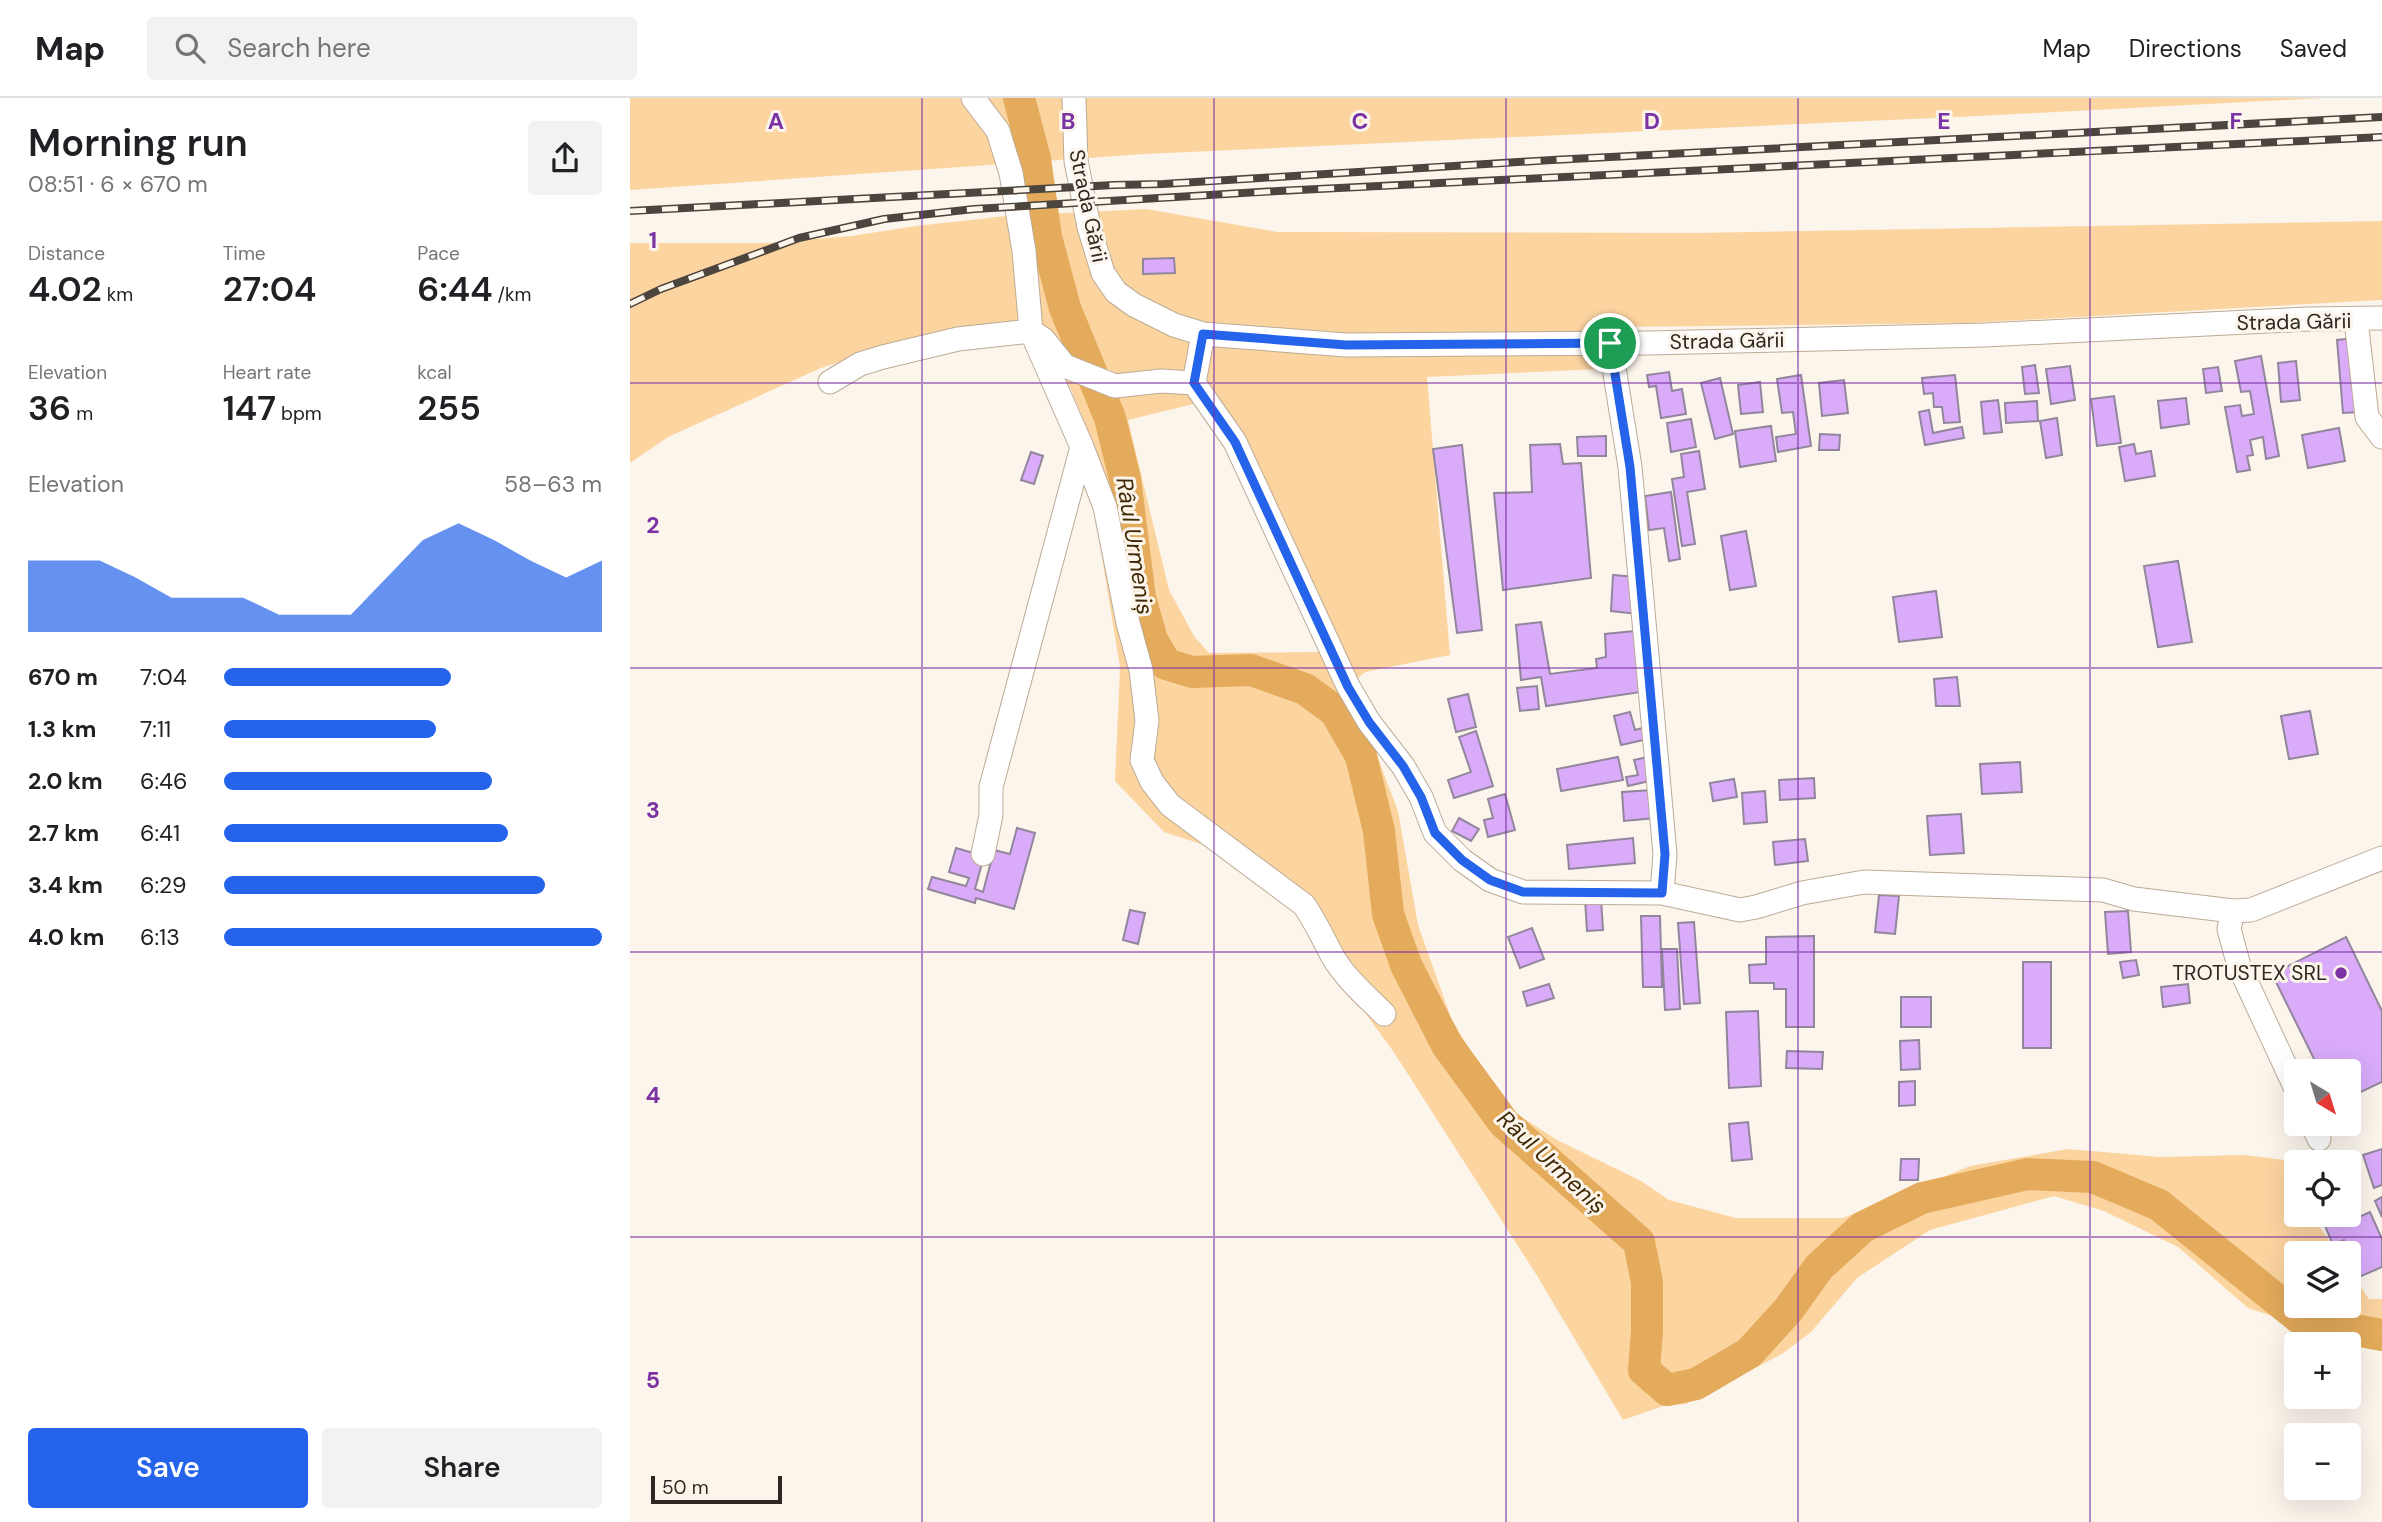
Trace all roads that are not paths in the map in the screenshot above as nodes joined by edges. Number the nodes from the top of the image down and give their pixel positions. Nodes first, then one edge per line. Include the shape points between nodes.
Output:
1 (972, 98) edge
2 (1074, 98) edge
3 (2382, 318) edge
4 (2356, 320) junction
5 (1031, 331) junction
6 (1203, 334) junction
7 (1610, 343) junction
8 (831, 382) dead end
9 (1194, 383) junction
10 (2382, 436) edge
11 (1082, 447) junction
12 (982, 854) dead end
13 (2382, 859) edge
14 (1662, 893) junction
15 (2233, 911) junction
16 (1384, 1014) dead end
17 (2284, 1063) edge

1 - 5 street via 998,131 1011,173
2 - 6 street, Strada Gării via 1076,161 1088,227 1103,273 1116,292 1134,305 1174,326
3 - 4 street, Strada Gării
4 - 7 street, Strada Gării via 1985,335
4 - 10 street via 2367,417
5 - 8 street via 958,339 883,357 860,364
5 - 9 street via 1065,366 1115,386
5 - 11 street
6 - 7 street, Strada Gării via 1346,345
6 - 9 street
7 - 14 street via 1630,467 1665,854
9 - 14 street via 1235,442 1348,687 1403,766 1435,833 1490,880 1523,892
11 - 12 street via 991,787 991,815
11 - 16 street via 1105,507 1141,670 1147,721 1142,760 1152,782 1170,806 1304,905 1334,959
13 - 15 street via 2250,910
14 - 15 street via 1740,910 1864,882 2051,887 2103,890
15 - 17 street via 2229,929 2239,966

